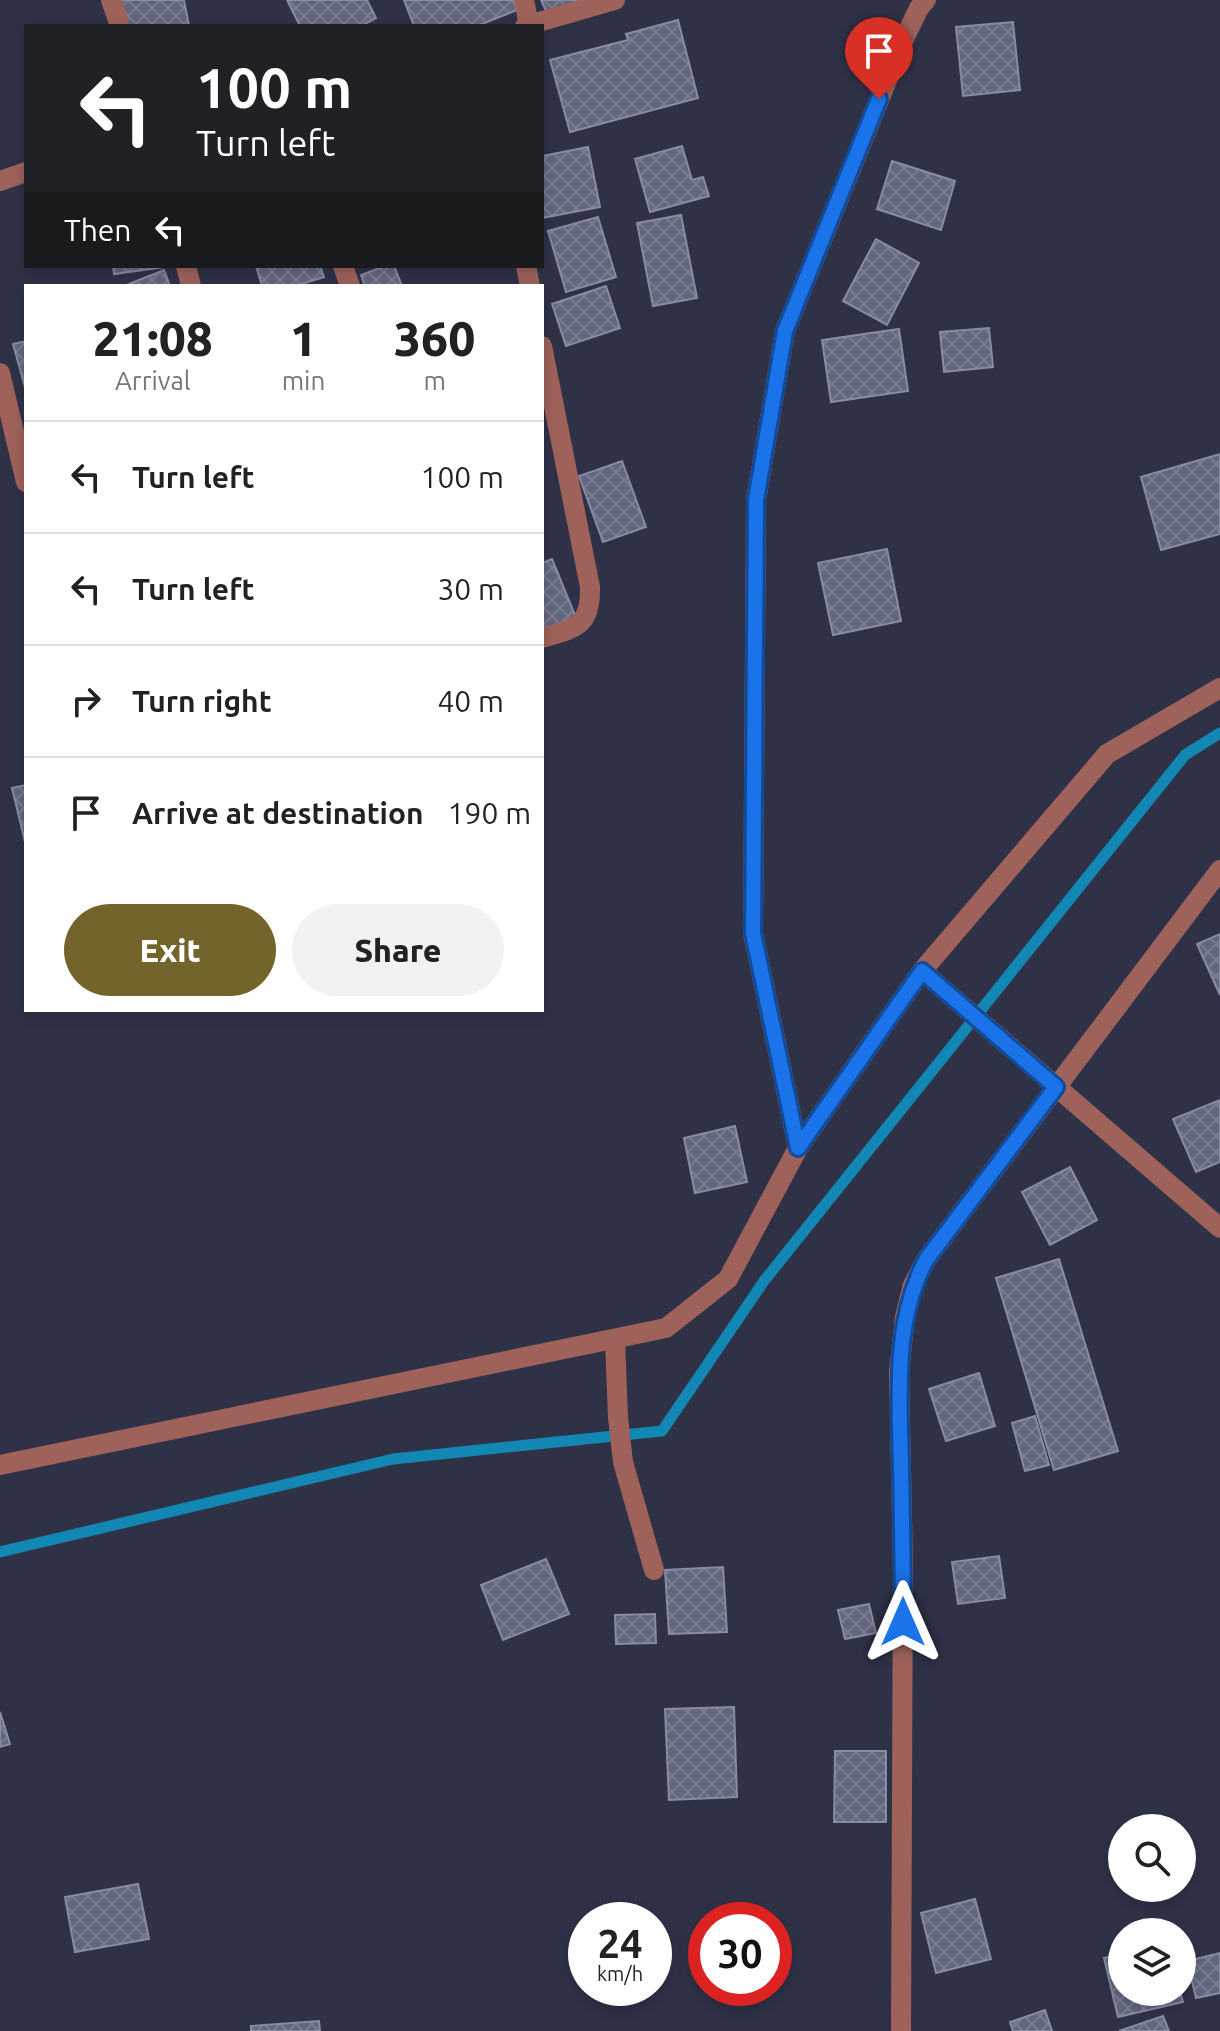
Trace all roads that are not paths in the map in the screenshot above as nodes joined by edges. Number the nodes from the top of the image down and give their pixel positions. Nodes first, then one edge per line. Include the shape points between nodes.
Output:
1 (111, 0) edge
2 (524, 0) edge
3 (615, 0) edge
4 (926, 0) edge
5 (119, 24) edge
6 (527, 24) edge
7 (534, 24) edge
8 (24, 173) edge
9 (0, 181) edge
10 (544, 356) edge
11 (0, 373) edge
12 (24, 474) edge
13 (544, 637) edge
14 (1220, 688) edge
15 (1220, 870) edge
16 (922, 971) junction
17 (1056, 1087) junction
18 (798, 1148) junction
19 (1220, 1228) edge
20 (615, 1340) junction
21 (0, 1465) edge
22 (654, 1570) dead end
23 (901, 2031) edge

1 - 5 street
2 - 6 street
3 - 7 street
4 - 18 street via 903,41 785,331 756,500 753,933
8 - 9 street
10 - 13 street via 590,587 590,607 583,620
11 - 12 street
14 - 16 street via 1107,754
15 - 17 street
16 - 17 street
16 - 18 street
17 - 19 street
17 - 23 street via 926,1260 905,1317 899,1372
18 - 20 street via 728,1279 666,1328
20 - 21 street
20 - 22 street via 623,1462

